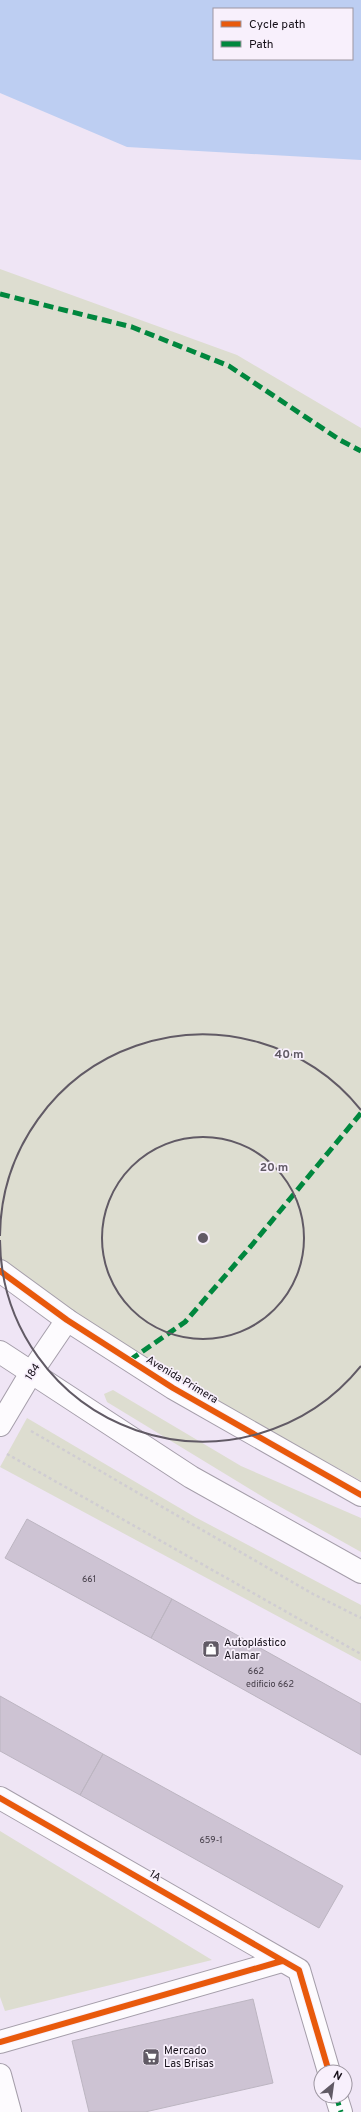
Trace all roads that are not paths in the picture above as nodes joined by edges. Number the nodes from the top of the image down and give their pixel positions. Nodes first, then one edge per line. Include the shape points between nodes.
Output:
1 (0, 1271) edge
2 (68, 1320) junction
3 (0, 1352) edge
4 (32, 1373) junction
5 (3, 1420) edge
6 (361, 1495) edge
7 (361, 1572) edge
8 (0, 1798) edge
9 (291, 1966) junction
10 (0, 2042) edge
11 (326, 2064) edge
12 (0, 2075) edge
13 (10, 2112) edge

1 - 2 street, Avenida Primera
2 - 4 street, 184
2 - 6 street, Avenida Primera via 173,1388
3 - 4 street
4 - 5 street, 184
4 - 7 street via 191,1477
8 - 9 street, 1A
9 - 10 street
9 - 11 street
12 - 13 street

